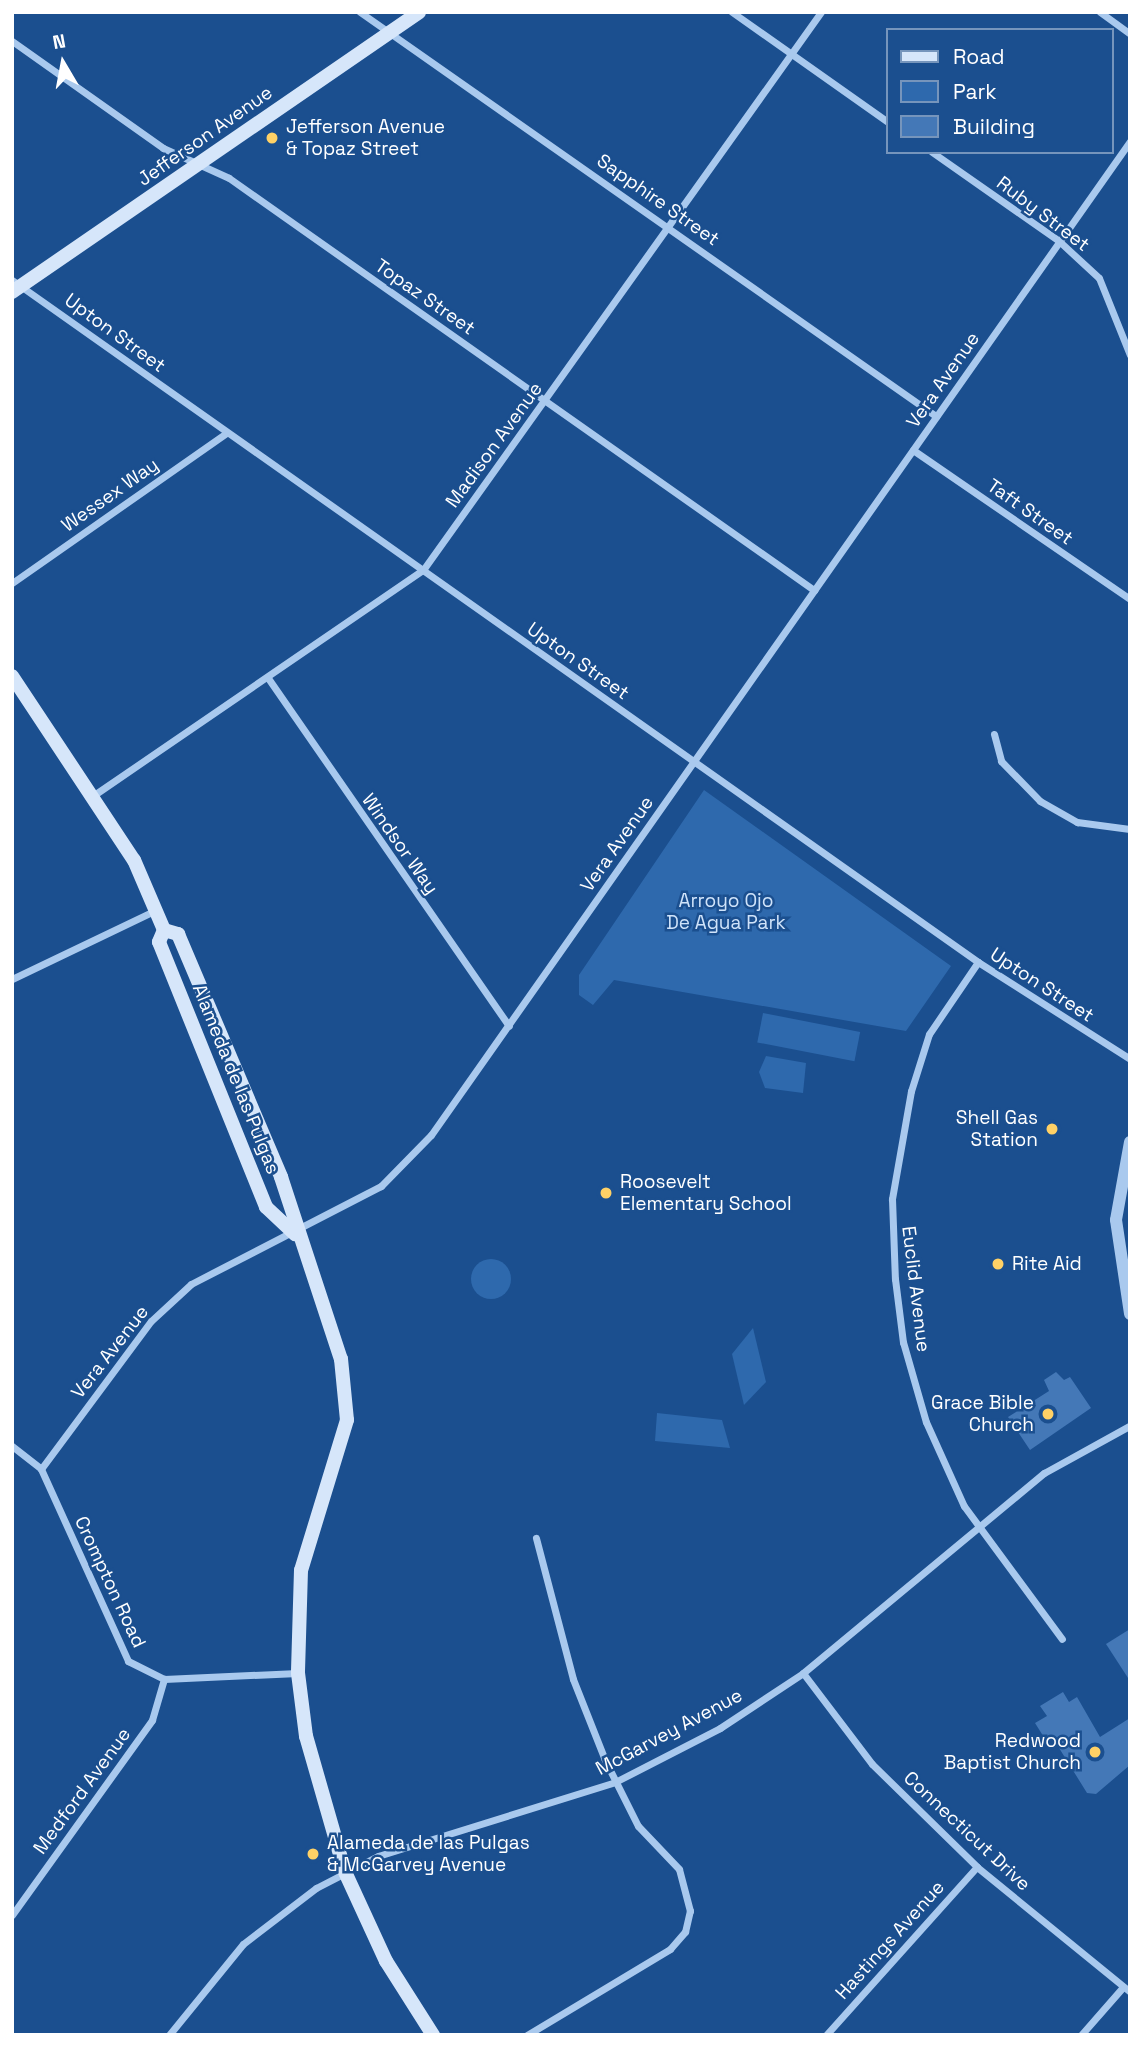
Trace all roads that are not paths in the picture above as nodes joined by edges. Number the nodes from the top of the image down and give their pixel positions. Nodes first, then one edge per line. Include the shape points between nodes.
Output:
1 (360, 12) edge
2 (419, 12) edge
3 (732, 12) edge
4 (821, 12) edge
5 (1100, 12) edge
6 (390, 32) junction
7 (1130, 34) edge
8 (12, 41) edge
9 (792, 55) junction
10 (886, 121) edge
11 (1130, 141) edge
12 (935, 154) edge
13 (198, 164) junction
14 (668, 226) junction
15 (1059, 241) junction
16 (15, 286) edge
17 (1130, 355) edge
18 (546, 401) junction
19 (936, 416) junction
20 (226, 433) junction
21 (913, 450) junction
22 (423, 570) junction
23 (12, 583) edge
24 (814, 590) junction
25 (1130, 599) edge
26 (12, 676) edge
27 (268, 678) junction
28 (993, 734) dead end
29 (693, 762) junction
30 (94, 795) junction
31 (1130, 829) edge
32 (157, 910) junction
33 (164, 930) junction
34 (978, 962) junction
35 (12, 979) edge
36 (509, 1026) junction
37 (1130, 1059) edge
38 (1130, 1142) edge
39 (295, 1234) junction
40 (1130, 1314) edge
41 (1129, 1425) edge
42 (12, 1446) edge
43 (41, 1469) junction
44 (976, 1528) junction
45 (536, 1538) dead end
46 (1062, 1639) dead end
47 (298, 1672) junction
48 (803, 1673) junction
49 (164, 1679) junction
50 (615, 1782) junction
51 (977, 1867) junction
52 (345, 1872) junction
53 (12, 1915) edge
54 (1127, 1989) edge
55 (169, 2035) edge
56 (433, 2035) edge
57 (527, 2035) edge
58 (826, 2035) edge
59 (1081, 2035) edge

1 - 6 street, Sapphire Street
2 - 6 main road, Jefferson Avenue
3 - 9 street
4 - 9 street, Madison Avenue
5 - 7 street
6 - 13 main road, Jefferson Avenue
6 - 14 street, Sapphire Street
8 - 13 street, Topaz Street via 163,149
9 - 10 street
9 - 14 street, Madison Avenue
11 - 15 street, Vera Avenue
12 - 15 street, Ruby Street
13 - 16 main road, Jefferson Avenue
13 - 18 street, Topaz Street via 229,178
14 - 18 street, Madison Avenue
14 - 19 street, Sapphire Street
15 - 17 street, Ruby Street via 1099,278
15 - 19 street, Vera Avenue
16 - 20 street, Upton Street
18 - 22 street, Madison Avenue
18 - 24 street, Topaz Street
19 - 21 street, Vera Avenue
20 - 22 street, Upton Street
20 - 23 street, Wessex Way
21 - 24 street, Vera Avenue
21 - 25 street, Taft Street
22 - 27 street, Madison Avenue
22 - 29 street, Upton Street
24 - 29 street, Vera Avenue
26 - 30 main road, Alameda de las Pulgas
27 - 30 street, Madison Avenue
27 - 36 street, Windsor Way
28 - 31 street via 1001,761 1040,801 1077,822
29 - 34 street, Upton Street
29 - 36 street, Vera Avenue
30 - 32 main road, Alameda de las Pulgas
32 - 33 main road, Alameda de las Pulgas
32 - 35 street
33 - 39 main road, Alameda de las Pulgas via 178,934 291,1202
33 - 39 main road, Alameda de las Pulgas via 159,942 266,1207
34 - 37 street, Upton Street
34 - 44 street, Euclid Avenue via 929,1034 918,1068 905,1114 890,1240 903,1342 926,1422
36 - 39 street, Vera Avenue via 431,1135 381,1186
38 - 40 street via 1116,1220
39 - 43 street, Vera Avenue via 251,1249 191,1284 156,1315
39 - 47 main road, Alameda de las Pulgas via 347,1384 344,1441 301,1570
41 - 44 street, McGarvey Avenue via 1082,1447
42 - 43 street, Crompton Road
43 - 49 street, Crompton Road via 128,1661
44 - 46 street, Euclid Avenue
44 - 48 street, McGarvey Avenue
45 - 50 street via 573,1679
47 - 49 street, Crompton Road
47 - 52 main road, Alameda de las Pulgas via 306,1736
48 - 50 street, McGarvey Avenue via 720,1728
48 - 51 street, Connecticut Drive via 872,1764
49 - 53 street, Medford Avenue via 152,1720
50 - 52 street, McGarvey Avenue
50 - 57 street via 638,1826 679,1869 690,1911 685,1931 670,1949
51 - 54 street, Connecticut Drive
51 - 58 street, Hastings Avenue
52 - 55 street, McGarvey Avenue via 243,1944
52 - 56 main road, Alameda de las Pulgas via 386,1961
54 - 59 street

